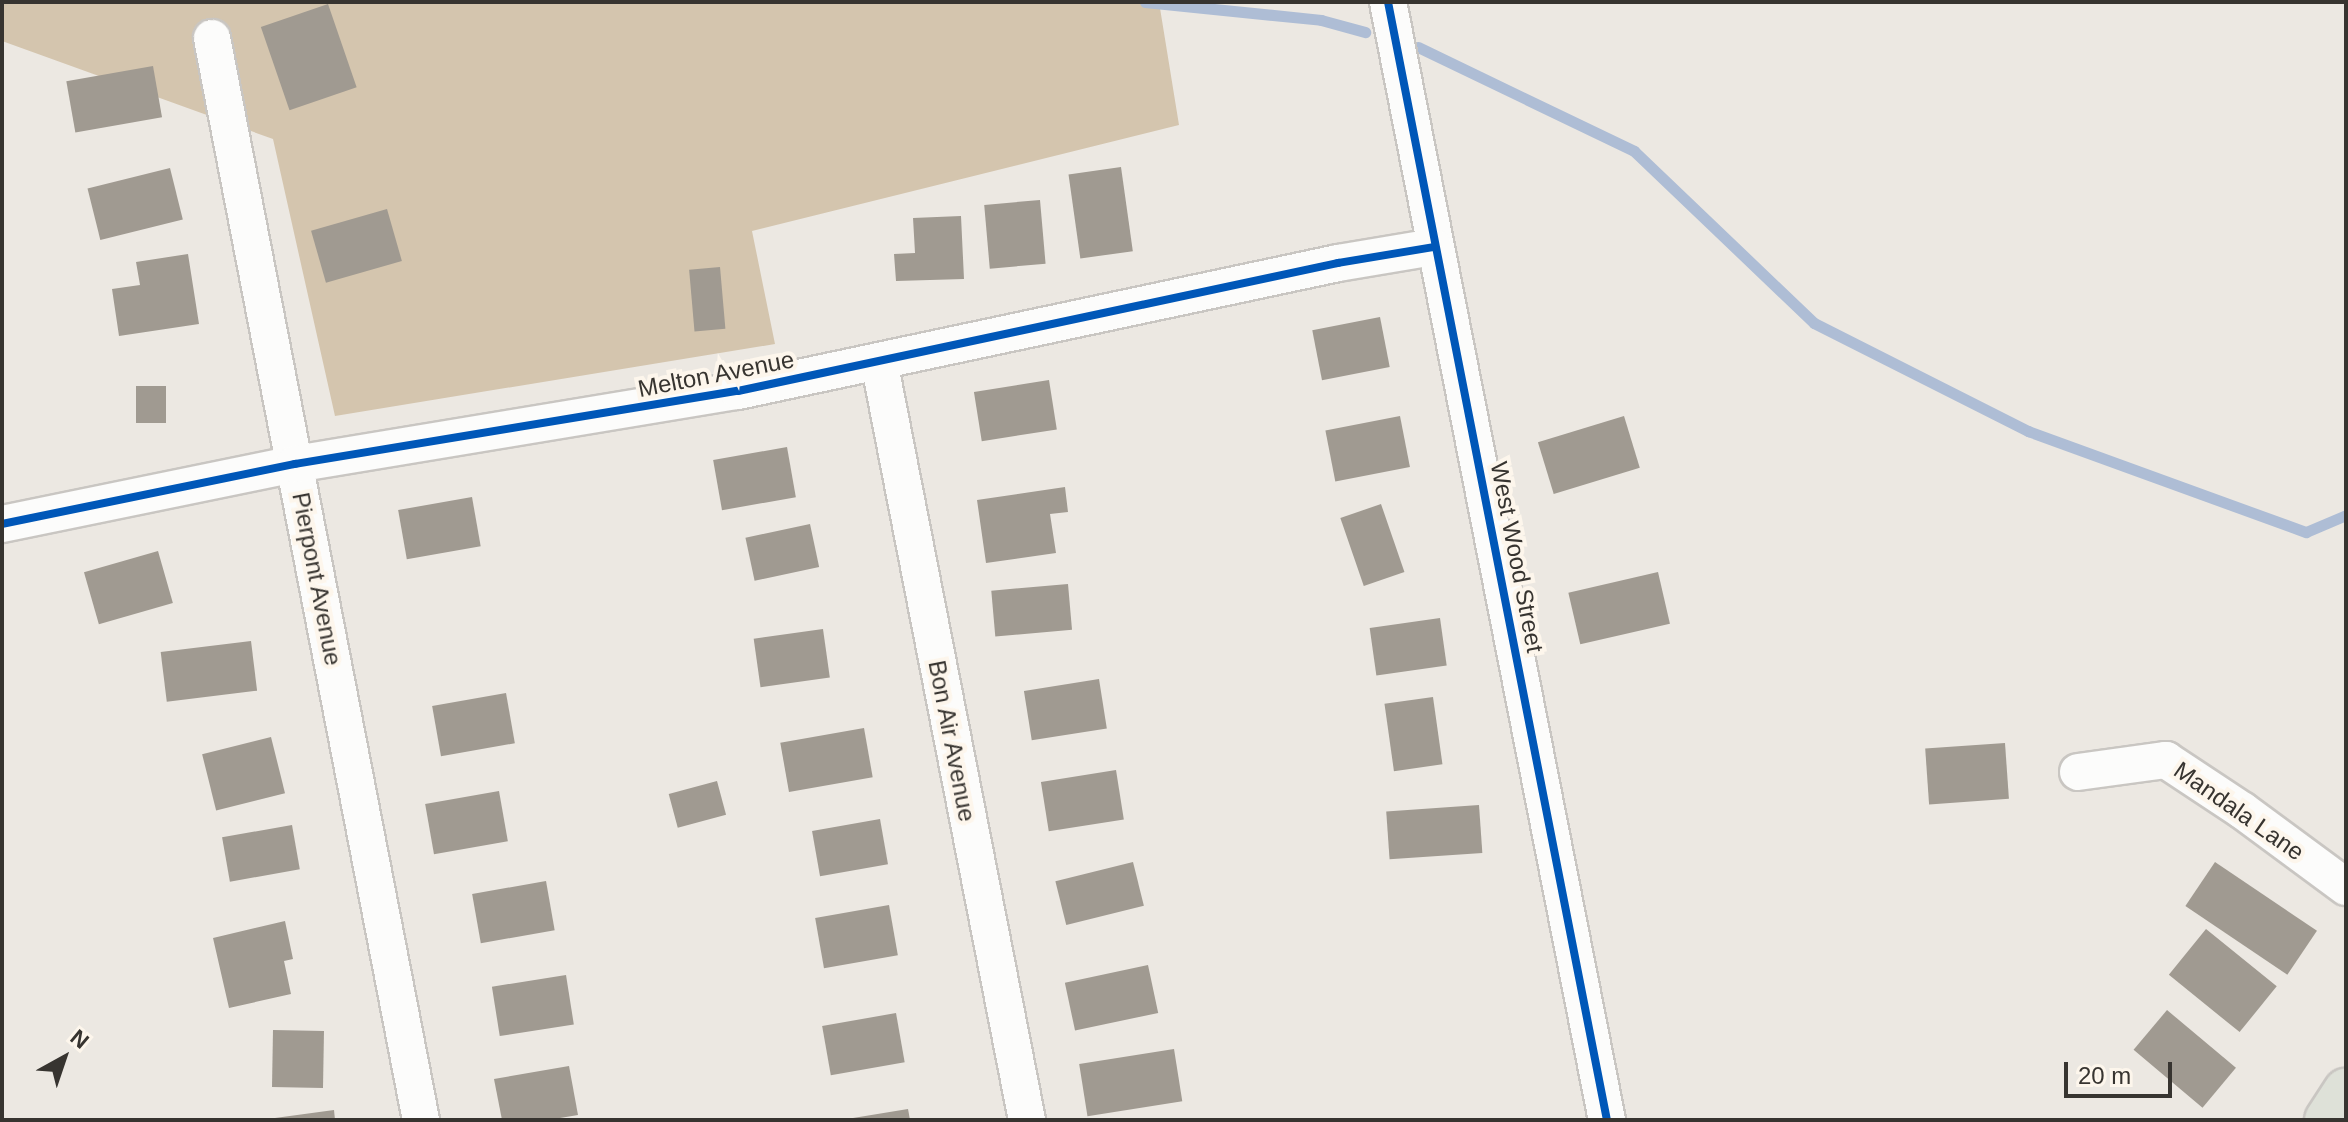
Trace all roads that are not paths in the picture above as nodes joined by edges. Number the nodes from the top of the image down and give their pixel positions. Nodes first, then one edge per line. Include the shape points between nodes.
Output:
1 (1388, 2) edge
2 (212, 38) dead end
3 (1434, 247) junction
4 (879, 361) junction
5 (295, 464) junction
6 (2, 524) edge
7 (2078, 772) dead end
8 (2346, 887) edge
9 (2346, 1091) edge
10 (421, 1120) edge
11 (1027, 1120) edge
12 (1607, 1120) edge
13 (2327, 1120) edge

1 - 3 street, West Wood Street
2 - 5 street, Pierpont Avenue
3 - 4 street, Melton Avenue
3 - 12 street, West Wood Street
4 - 5 street, Melton Avenue via 635,411
4 - 11 street, Bon Air Avenue
5 - 6 street, Melton Avenue
5 - 10 street, Pierpont Avenue
7 - 8 street, Mandala Lane via 2166,760
9 - 13 main road

